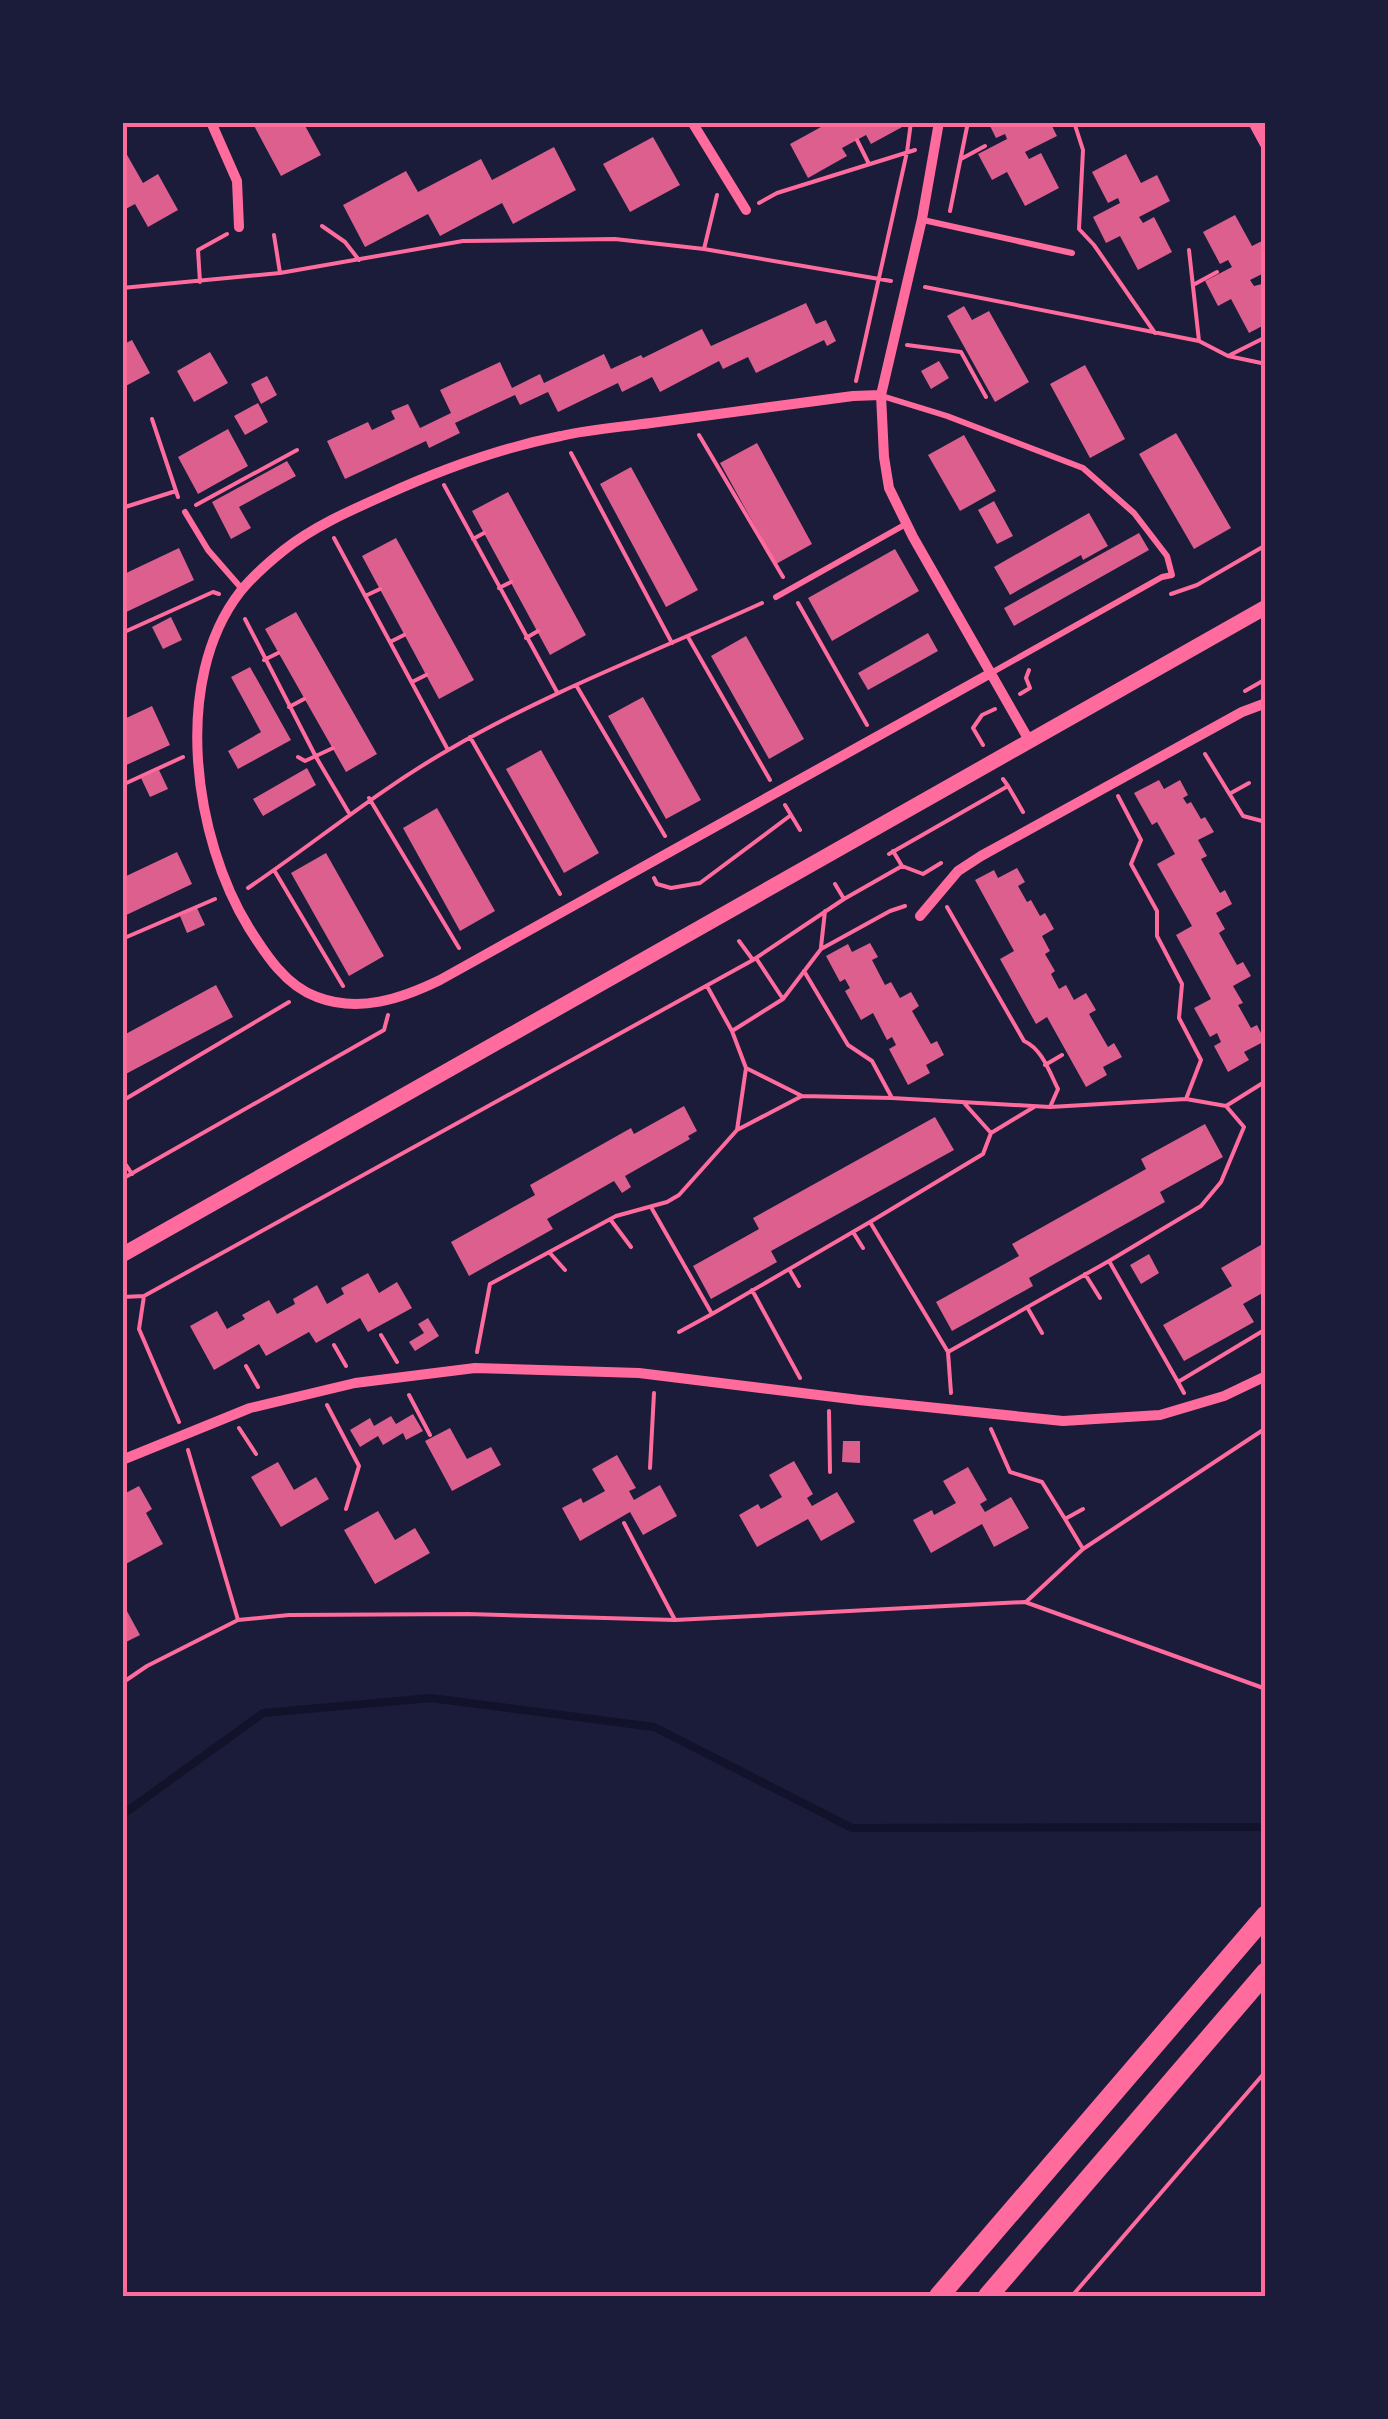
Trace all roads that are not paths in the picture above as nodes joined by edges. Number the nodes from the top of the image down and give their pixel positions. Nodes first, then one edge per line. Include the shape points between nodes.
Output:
1 (211, 122) edge
2 (692, 122) edge
3 (939, 122) edge
4 (1253, 122) edge
5 (1266, 146) edge
6 (746, 210) road end
7 (922, 219) junction
8 (240, 227) road end
9 (1072, 253) dead end
10 (881, 395) junction
11 (184, 512) road end
12 (906, 524) junction
13 (239, 594) junction
14 (776, 597) road end
15 (1266, 607) edge
16 (991, 673) junction
17 (1266, 703) edge
18 (1030, 742) junction
19 (920, 916) dead end
20 (122, 1255) edge
21 (1266, 1376) edge
22 (122, 1460) edge
23 (1266, 1914) edge
24 (1266, 1972) edge
25 (940, 2296) edge
26 (988, 2296) edge

1 - 8 street via 238,182
2 - 6 street
3 - 7 street
4 - 5 street
7 - 9 lane
7 - 10 street
10 - 12 street via 888,488
10 - 13 street via 562,435 437,472 326,523 286,549
10 - 16 lane via 1083,468 1134,513 1170,562 1172,575
11 - 13 lane
12 - 14 lane
12 - 16 street
13 - 16 street via 209,660 200,704 201,797 230,896 270,960 306,992 354,1004 422,989
15 - 18 main road
16 - 18 street
17 - 19 street via 968,864
18 - 20 main road
21 - 22 street via 1160,1416 1063,1421 654,1374 474,1368 268,1404
23 - 25 highway
24 - 26 highway

